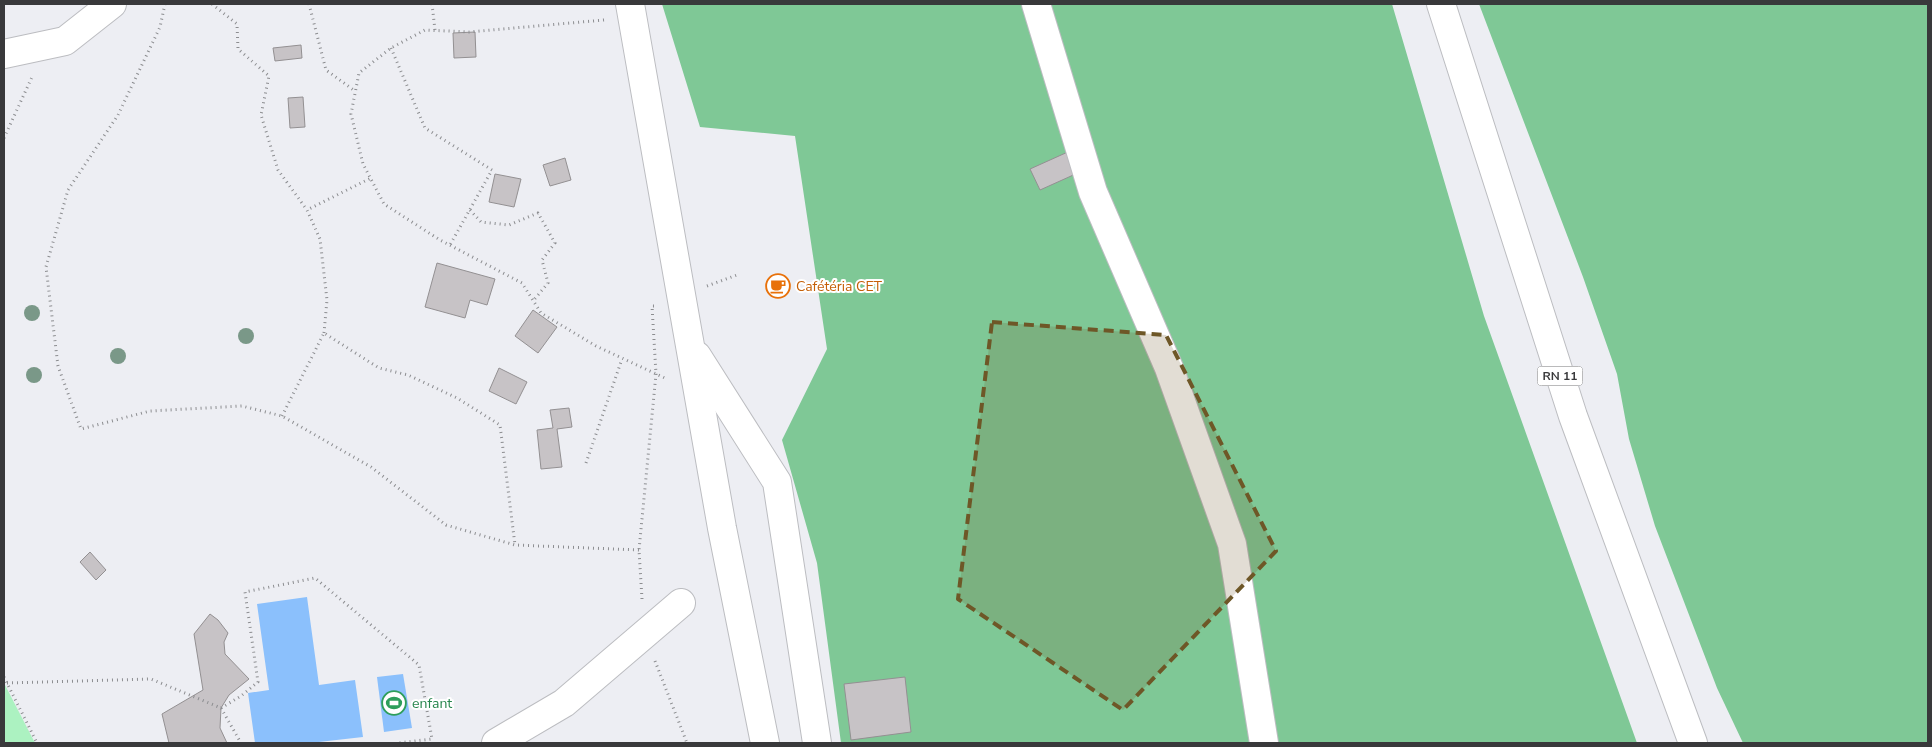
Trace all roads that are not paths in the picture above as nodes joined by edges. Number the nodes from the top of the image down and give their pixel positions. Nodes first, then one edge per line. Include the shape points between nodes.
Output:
1 (112, 4) edge
2 (1036, 4) edge
3 (1441, 4) edge
4 (631, 10) edge
5 (4, 54) edge
6 (690, 345) junction
7 (681, 603) dead end
8 (496, 743) edge
9 (765, 743) edge
10 (817, 743) edge
11 (1264, 743) edge
12 (1693, 743) edge

1 - 5 street via 65,40
2 - 11 street via 1092,192 1169,368 1232,544
3 - 12 street, RN 11 via 1573,416
4 - 6 street
6 - 9 street
6 - 10 street via 777,482
7 - 8 street via 564,704

